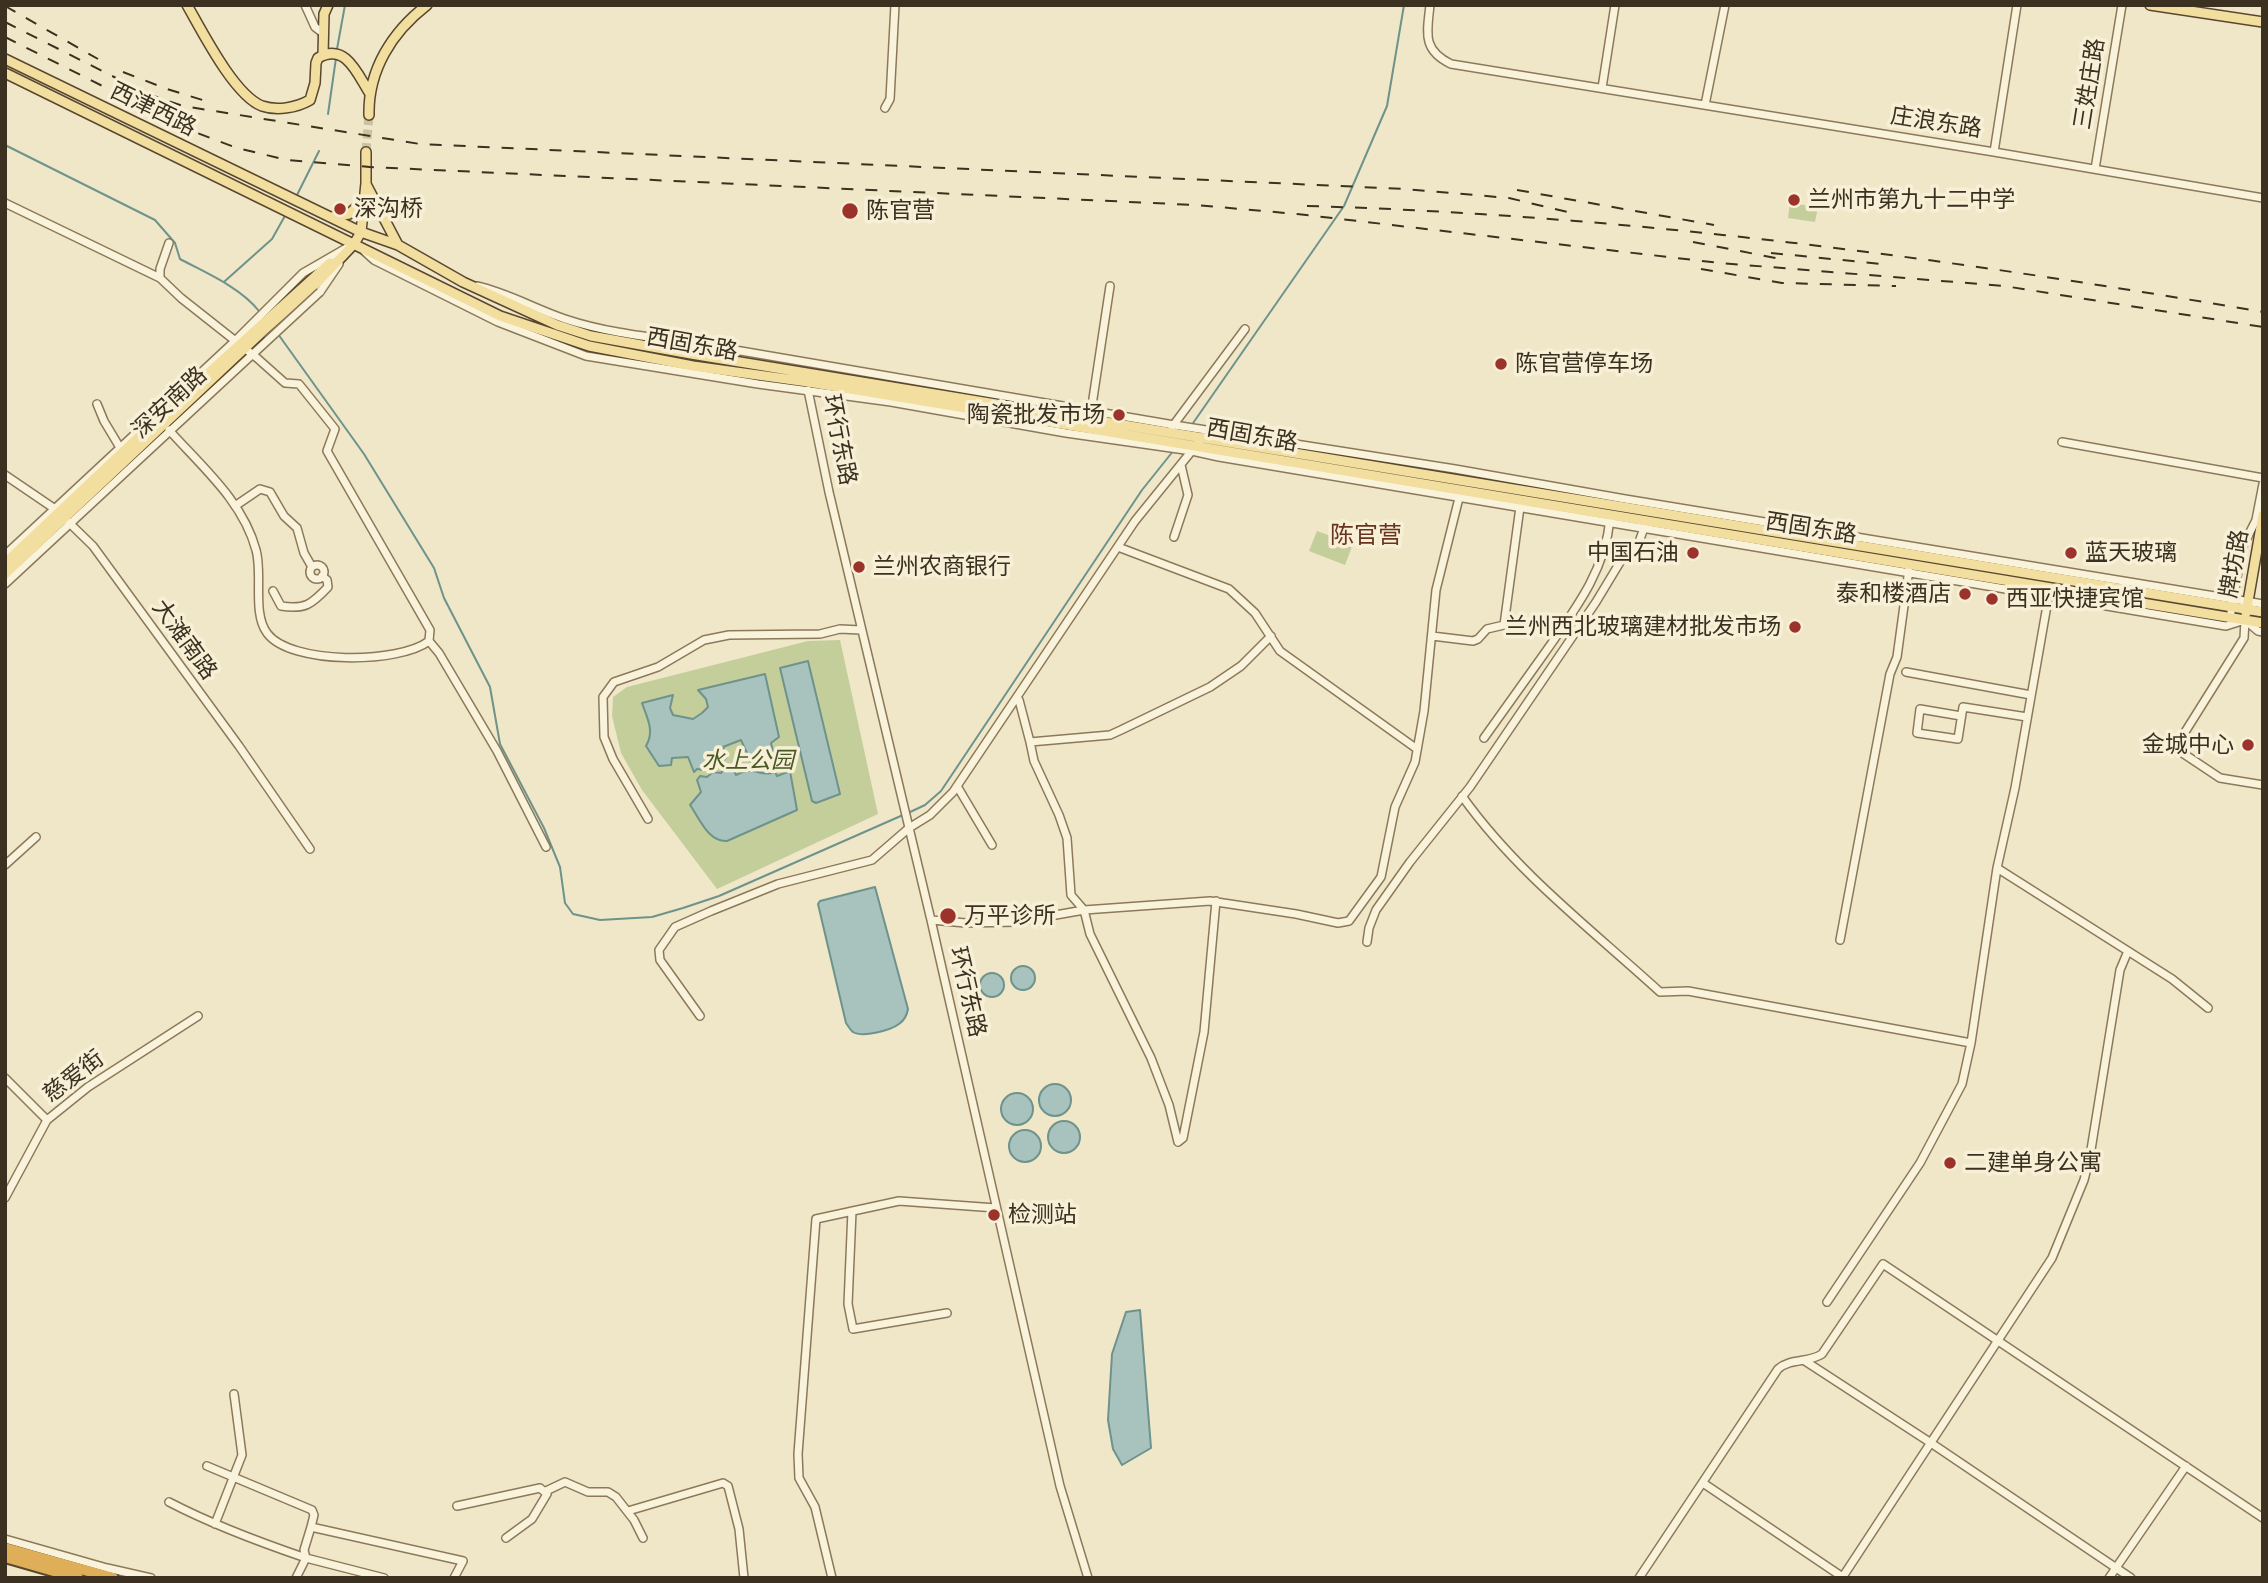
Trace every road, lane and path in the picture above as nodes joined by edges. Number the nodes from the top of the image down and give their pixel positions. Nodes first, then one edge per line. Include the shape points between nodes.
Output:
1 (187, 5) edge
2 (305, 5) edge
3 (328, 5) edge
4 (427, 5) edge
5 (895, 5) edge
6 (1430, 5) edge
7 (1615, 5) edge
8 (1725, 5) edge
9 (2017, 5) edge
10 (2122, 5) edge
11 (2151, 5) edge
12 (2263, 22) edge
13 (324, 34) junction
14 (328, 54) junction
15 (5, 59) edge
16 (5, 73) edge
17 (1602, 88) junction
18 (369, 92) junction
19 (1705, 105) junction
20 (885, 108) dead end
21 (369, 115) tunnel mouth
22 (366, 152) tunnel mouth
23 (1994, 152) junction
24 (2095, 169) junction
25 (366, 183) junction
26 (284, 195) joint
27 (2263, 198) edge
28 (363, 201) junction
29 (5, 202) edge
30 (278, 206) joint
31 (329, 216) junction
32 (361, 232) junction
33 (169, 243) dead end
34 (354, 244) junction
35 (398, 245) junction
36 (160, 278) junction
37 (311, 283) junction
38 (1110, 286) dead end
39 (260, 330) junction
40 (1245, 330) dead end
41 (242, 347) junction
42 (809, 377) junction
43 (97, 404) dead end
44 (1090, 419) junction
45 (1173, 428) junction
46 (169, 430) junction
47 (1195, 442) junction
48 (2062, 442) dead end
49 (1164, 443) junction
50 (121, 450) junction
51 (1181, 465) junction
52 (5, 475) edge
53 (2263, 478) edge
54 (2263, 484) edge
55 (1460, 493) junction
56 (235, 506) junction
57 (1520, 507) junction
58 (2263, 514) edge
59 (62, 516) junction
60 (1610, 519) junction
61 (1645, 524) junction
62 (1174, 537) dead end
63 (1118, 547) junction
64 (5, 555) edge
65 (5, 563) edge
66 (1909, 568) junction
67 (5, 574) edge
68 (2063, 579) junction
69 (5, 584) edge
70 (2062, 589) junction
71 (273, 591) dead end
72 (2049, 592) junction
73 (2233, 603) junction
74 (2248, 605) junction
75 (2263, 608) edge
76 (2230, 618) junction
77 (2245, 620) junction
78 (2262, 626) edge
79 (862, 629) junction
80 (1270, 636) junction
81 (1432, 636) junction
82 (429, 641) junction
83 (1906, 672) dead end
84 (2031, 695) junction
85 (1019, 700) dead end
86 (1961, 716) junction
87 (2027, 717) junction
88 (1484, 738) dead end
89 (1030, 742) junction
90 (1417, 749) junction
91 (2263, 785) edge
92 (957, 786) junction
93 (1462, 796) junction
94 (648, 819) dead end
95 (908, 826) junction
96 (36, 837) dead end
97 (992, 845) dead end
98 (547, 847) dead end
99 (310, 849) dead end
100 (5, 865) edge
101 (1997, 868) junction
102 (1216, 901) junction
103 (1084, 910) junction
104 (931, 920) junction
105 (1840, 940) dead end
106 (1367, 942) dead end
107 (2128, 951) junction
108 (2208, 1007) dead end
109 (198, 1016) dead end
110 (700, 1016) dead end
111 (1971, 1043) junction
112 (5, 1078) edge
113 (47, 1121) junction
114 (5, 1198) edge
115 (996, 1208) junction
116 (852, 1211) junction
117 (1826, 1302) dead end
118 (947, 1313) dead end
119 (1998, 1341) junction
120 (1804, 1360) junction
121 (234, 1394) dead end
122 (1931, 1443) junction
123 (207, 1466) dead end
124 (2186, 1466) junction
125 (235, 1478) junction
126 (1703, 1482) junction
127 (546, 1491) junction
128 (169, 1503) dead end
129 (457, 1506) dead end
130 (628, 1511) junction
131 (2263, 1518) edge
132 (215, 1524) junction
133 (311, 1527) junction
134 (506, 1538) dead end
135 (643, 1538) dead end
136 (5, 1539) edge
137 (5, 1548) edge
138 (5, 1557) edge
139 (306, 1558) junction
140 (2116, 1568) junction
141 (110, 1573) edge
142 (1843, 1577) edge
143 (78, 1578) edge
144 (121, 1578) edge
145 (151, 1578) edge
146 (296, 1578) edge
147 (384, 1578) edge
148 (454, 1578) edge
149 (744, 1578) edge
150 (832, 1578) edge
151 (1088, 1578) edge
152 (1639, 1578) edge
153 (2109, 1578) edge
154 (2130, 1578) edge

1 - 14 main road via 215,55 260,105 299,106 310,100 316,63
2 - 13 street via 315,27
3 - 13 main road
4 - 18 main road via 393,38
5 - 20 street via 890,99
6 - 17 street, 庄浪东路 via 1427,36 1440,59
7 - 17 street
8 - 19 street
9 - 23 street
10 - 24 street, 三姓庄路
11 - 12 main road
13 - 14 main road
14 - 18 main road via 344,56
15 - 26 main road, 西津西路
16 - 30 main road, 西津西路
17 - 19 street, 庄浪东路
18 - 21 main road
19 - 23 street, 庄浪东路
22 - 25 main road
23 - 24 street, 庄浪东路
24 - 27 street, 庄浪东路
25 - 28 main road
25 - 35 main road
26 - 31 main road, 西固东路
28 - 31 main road via 349,215
28 - 32 main road
29 - 36 street
30 - 34 main road, 西固东路
31 - 32 main road, 西固东路
32 - 34 main road
32 - 35 main road, 西固东路
33 - 36 street
34 - 37 main road, 深安南路
34 - 37 street, 深安南路
34 - 42 main road, 西固东路 via 500,316 589,346 693,366
35 - 42 main road, 西固东路 via 463,282 591,336
36 - 41 street
37 - 39 main road, 深安南路
37 - 39 street, 深安南路, bridge
38 - 44 street
39 - 41 main road, 深安南路
39 - 41 street, 深安南路
40 - 45 street
41 - 46 street, 深安南路
41 - 50 main road, 深安南路
41 - 59 main road, 深安南路
41 - 82 street via 285,383 299,384 335,429 327,451 430,630
42 - 44 street
42 - 44 main road, 西固东路
42 - 49 street via 891,402 1066,433
42 - 79 street, 环行东路 via 829,492
43 - 50 street
44 - 45 main road, 西固东路
44 - 49 main road, 西固东路
45 - 47 main road, 西固东路
45 - 49 street
46 - 56 street
46 - 59 street, 深安南路
47 - 49 main road, 西固东路
47 - 51 street
47 - 55 main road, 西固东路
47 - 68 main road, 西固东路
47 - 73 street via 2032,565
48 - 53 street
50 - 59 main road, 深安南路
51 - 62 street via 1188,495
51 - 63 street
52 - 59 street, 大滩南路
54 - 73 street, 牌坊路 via 2256,520 2242,548
55 - 57 street
55 - 60 main road, 西固东路
55 - 81 street via 1437,590
56 - 71 street via 260,489 270,492 297,528 313,577 323,576 328,587 312,604 291,608 281,606
56 - 82 street via 254,542 260,617 269,637 301,652 346,659 374,658
57 - 60 street
57 - 81 street via 1504,625 1486,629 1473,641
58 - 74 main road, 牌坊路
59 - 64 street, 深安南路
59 - 65 main road, 深安南路
59 - 67 main road, 深安南路
59 - 69 street, 深安南路
59 - 99 street, 大滩南路 via 93,546
60 - 61 main road, 西固东路
60 - 88 street via 1607,545 1582,599
61 - 66 main road, 西固东路
61 - 93 street via 1638,545 1625,554
63 - 80 street via 1228,589 1248,604
63 - 92 street
66 - 72 main road, 西固东路
66 - 105 street via 1897,657 1890,674
68 - 70 main road
68 - 73 main road, 西固东路
70 - 72 main road, 西固东路
70 - 76 main road, 西固东路
72 - 77 street via 2226,626
72 - 84 street
73 - 74 main road, 西固东路
73 - 76 street, 牌坊路
74 - 75 main road, 西固东路
74 - 77 main road, 牌坊路
75 - 78 street, 牌坊路
76 - 77 main road, 西固东路
77 - 78 main road, 西固东路
77 - 91 street via 2244,638 2175,748 2220,778
79 - 94 street via 704,640 658,667 614,682 603,697 604,737
79 - 95 street, 环行东路
80 - 89 street via 1241,666 1210,687 1110,735
80 - 90 street via 1280,651
81 - 90 street
82 - 98 street via 497,751
83 - 84 street
84 - 87 street
85 - 89 street
86 - 86 street via 1958,739 1917,733 1920,709
86 - 87 street via 1963,707
87 - 101 street
89 - 103 street via 1067,838 1071,895
90 - 102 street via 1395,807 1381,877 1349,921 1338,923
92 - 95 street via 930,815
92 - 97 street
93 - 106 street via 1376,910
93 - 111 street via 1514,859 1660,992 1688,991
95 - 104 street, 环行东路
95 - 110 street via 872,860 778,884 675,927 659,950 660,960
96 - 100 street
101 - 107 street
101 - 111 street
102 - 103 street
102 - 103 street via 1204,1032 1183,1138 1178,1142 1151,1058 1090,934
103 - 104 street via 1016,922
104 - 115 street, 环行东路
107 - 108 street
107 - 119 street via 2120,970 2084,1180 2055,1252
109 - 113 street, 慈爱街 via 88,1087
111 - 117 street via 1962,1084 1929,1146
112 - 113 street
113 - 114 street, 慈爱街
115 - 116 street via 899,1201
115 - 151 street, 环行东路 via 1060,1486
116 - 118 street via 848,1304 853,1329
116 - 150 street via 816,1219 798,1454 799,1478 815,1507
119 - 120 street via 1883,1264 1822,1354
119 - 122 street
119 - 124 street
120 - 122 street
120 - 126 street via 1778,1369
121 - 125 street via 242,1455
122 - 140 street
122 - 142 street
123 - 125 street
124 - 131 street
124 - 140 street
125 - 132 street
125 - 133 street via 312,1510
126 - 142 street
126 - 152 street
127 - 129 street via 540,1488
127 - 130 street via 565,1482 588,1492 608,1492
127 - 134 street via 531,1519
128 - 132 street
130 - 135 street
130 - 149 street via 723,1483 728,1486 739,1529
132 - 139 street
133 - 139 street
133 - 148 street via 463,1561
136 - 141 street
137 - 141 highway
138 - 143 highway
139 - 146 street
139 - 147 street
140 - 153 street
140 - 154 street
141 - 144 street
141 - 145 street

